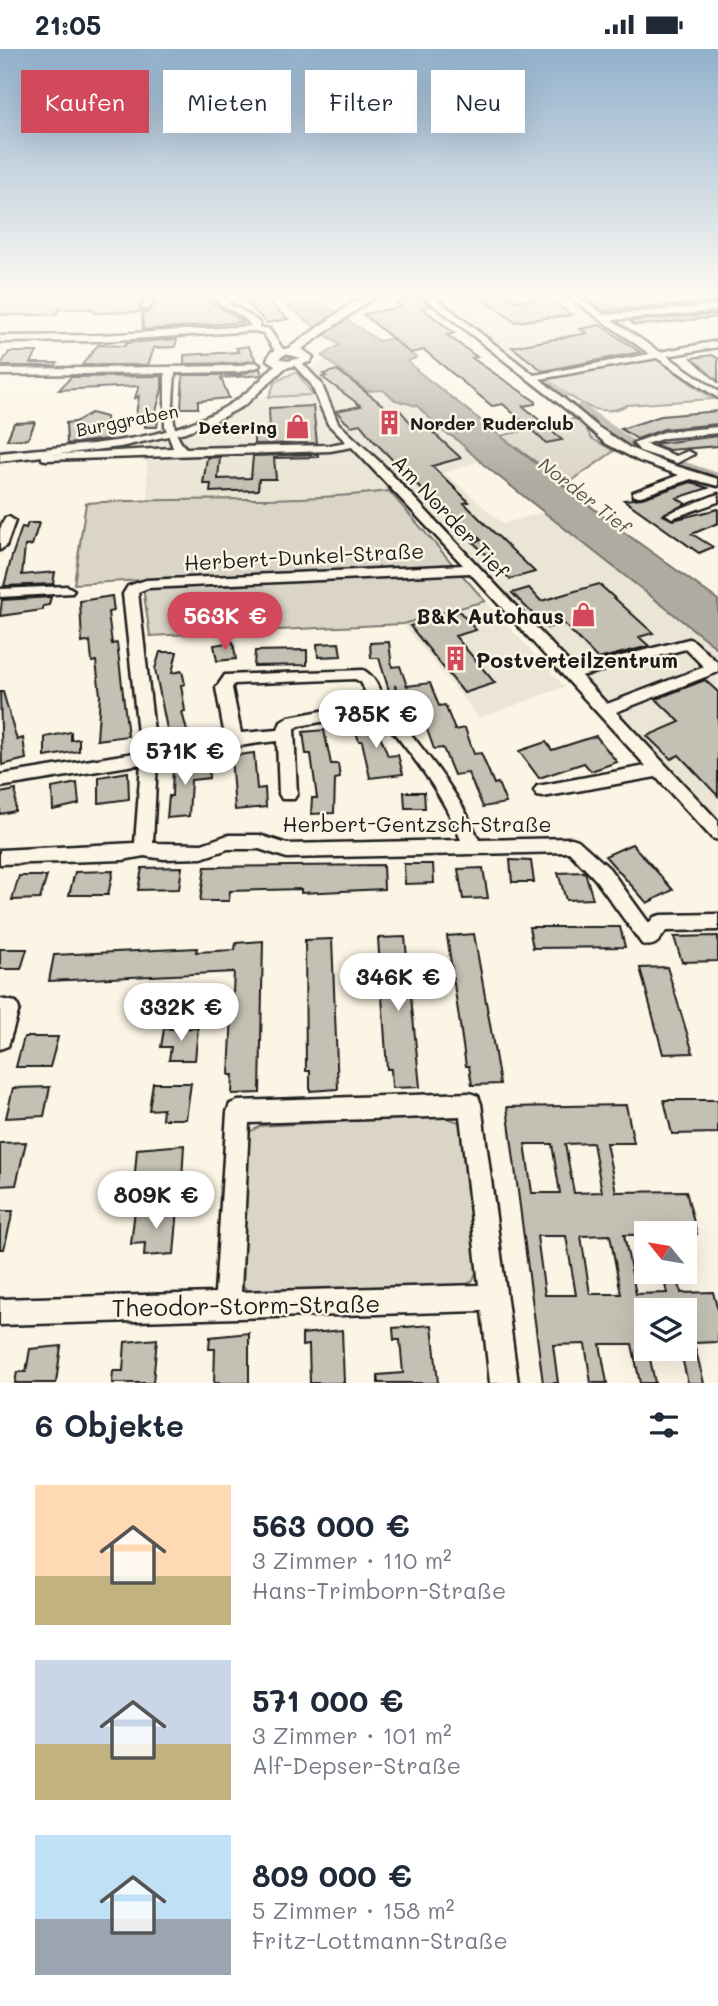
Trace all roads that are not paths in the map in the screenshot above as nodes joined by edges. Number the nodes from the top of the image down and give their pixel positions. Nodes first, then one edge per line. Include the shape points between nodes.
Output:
1 (285, 356) edge
2 (298, 356) edge
3 (503, 356) edge
4 (649, 356) edge
5 (658, 356) edge
6 (255, 365) dead end
7 (170, 370) junction
8 (0, 372) edge
9 (531, 378) junction
10 (718, 394) edge
11 (718, 430) edge
12 (170, 432) junction
13 (352, 444) junction
14 (183, 451) junction
15 (688, 454) dead end
16 (0, 457) edge
17 (46, 457) dead end
18 (691, 475) junction
19 (718, 483) edge
20 (637, 494) dead end
21 (718, 498) edge
22 (672, 514) dead end
23 (9, 521) dead end
24 (0, 546) edge
25 (472, 569) junction
26 (67, 590) dead end
27 (0, 593) edge
28 (716, 671) edge
29 (569, 674) junction
30 (380, 706) junction
31 (604, 711) junction
32 (285, 735) junction
33 (234, 740) junction
34 (149, 756) junction
35 (659, 770) junction
36 (0, 781) edge
37 (543, 791) dead end
38 (288, 794) dead end
39 (718, 833) edge
40 (472, 845) junction
41 (144, 849) junction
42 (0, 857) edge
43 (718, 922) edge
44 (0, 1009) edge
45 (0, 1039) edge
46 (492, 1297) junction
47 (226, 1306) junction
48 (0, 1312) edge
49 (503, 1383) edge

1 - 12 main road, Burggraben via 256,391 235,406
2 - 13 street, Am Norder Tief via 316,383 333,424
3 - 9 street
4 - 9 street
5 - 10 street
6 - 7 street
7 - 8 street
7 - 12 street
9 - 18 street via 596,433 641,459
11 - 15 street via 664,435 638,443 677,460
12 - 14 street via 175,446
12 - 16 main road, Burggraben
13 - 14 street
13 - 25 street, Am Norder Tief
14 - 17 street
18 - 19 street
18 - 20 street
21 - 22 street
23 - 24 street
25 - 29 street, Am Norder Tief
25 - 34 street, Herbert-Dunkel-Straße via 137,586 130,594
26 - 27 street
28 - 29 street via 689,644
28 - 31 street
29 - 31 street, Am Norder Tief
30 - 32 street via 295,721 287,726
30 - 33 street via 367,679 358,674 230,679 224,688
30 - 40 street via 395,721 463,823
31 - 35 street, Am Norder Tief
32 - 33 street
32 - 38 street
33 - 34 street
34 - 36 street
34 - 41 street
35 - 37 street
35 - 39 street, Am Norder Tief
40 - 41 street, Herbert-Gentzsch-Straße via 288,851 259,842 228,842 202,851
40 - 43 street, Herbert-Gentzsch-Straße via 572,845 649,938 661,923
41 - 42 street, Herbert-Gentzsch-Straße
44 - 45 street via 9,1009
46 - 47 street, Theodor-Storm-Straße
46 - 47 street via 470,1104 238,1112
46 - 49 street
47 - 48 street, Theodor-Storm-Straße

